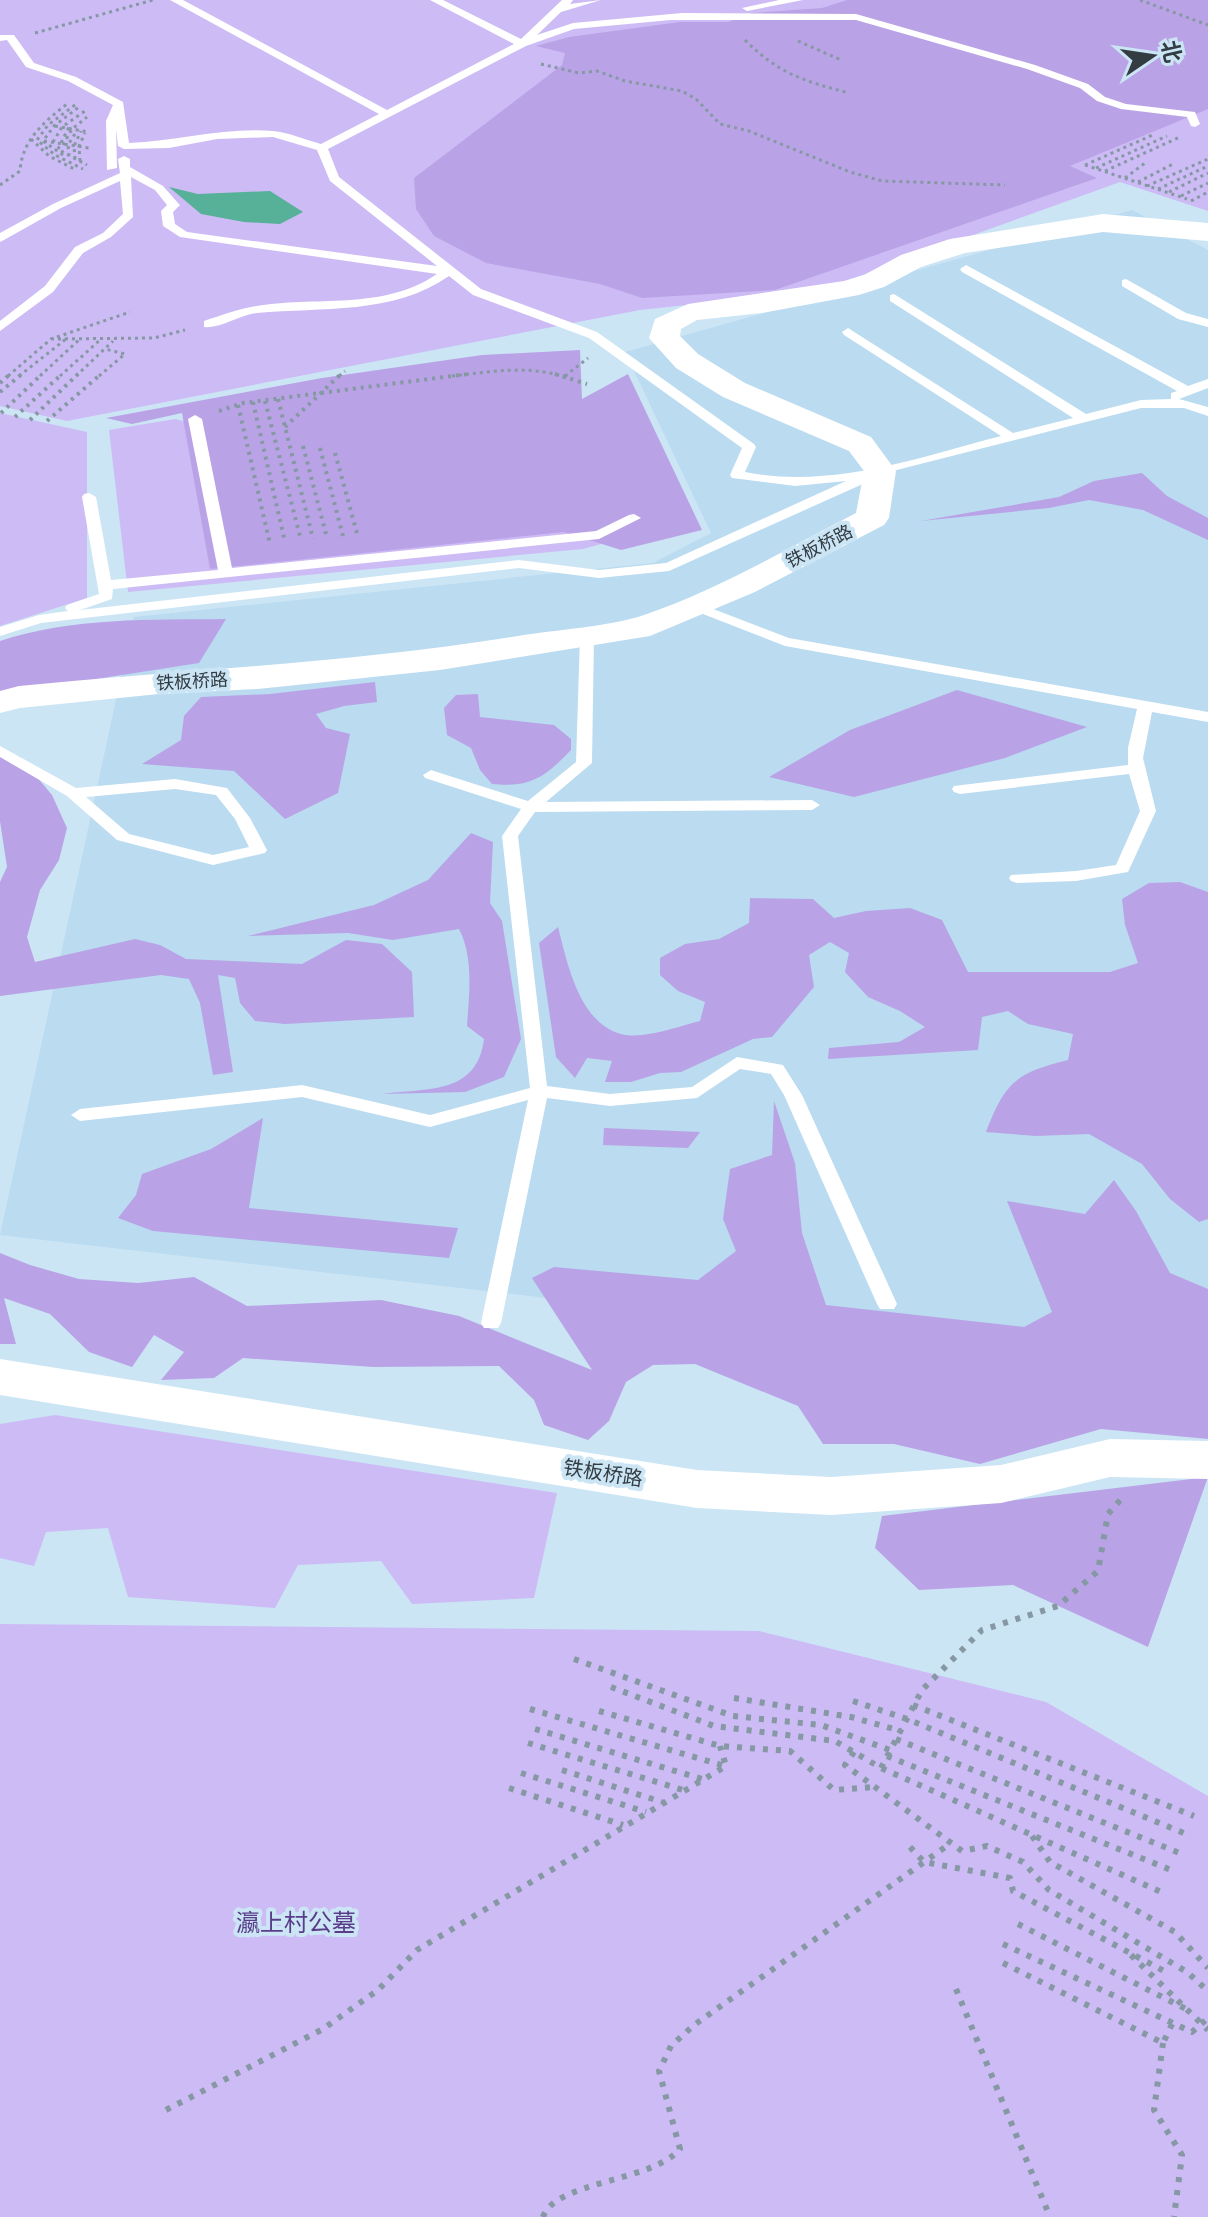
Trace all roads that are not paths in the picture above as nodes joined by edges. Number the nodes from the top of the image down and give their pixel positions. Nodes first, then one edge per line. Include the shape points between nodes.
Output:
1 (175, 0) edge
2 (435, 0) edge
3 (568, 0) edge
4 (596, 0) edge
5 (798, 0) edge
6 (557, 10) junction
7 (670, 17) junction
8 (5, 37) edge
9 (522, 44) junction
10 (104, 95) junction
11 (387, 114) junction
12 (1193, 125) road end
13 (124, 146) junction
14 (322, 148) junction
15 (121, 171) junction
16 (1205, 218) edge
17 (0, 238) edge
18 (966, 269) dead end
19 (450, 270) junction
20 (1126, 283) dead end
21 (894, 298) dead end
22 (1208, 323) edge
23 (208, 324) road end
24 (0, 327) edge
25 (848, 332) dead end
26 (1208, 383) edge
27 (1187, 391) junction
28 (1158, 403) junction
29 (1208, 412) edge
30 (195, 419) road end
31 (1084, 419) junction
32 (1011, 437) junction
33 (880, 471) junction
34 (89, 497) dead end
35 (634, 518) dead end
36 (226, 573) junction
37 (105, 585) junction
38 (695, 606) junction
39 (39, 619) junction
40 (0, 632) edge
41 (587, 635) junction
42 (0, 702) edge
43 (1146, 705) junction
44 (1208, 717) edge
45 (0, 751) edge
46 (1133, 769) junction
47 (431, 775) dead end
48 (960, 789) dead end
49 (73, 793) junction
50 (812, 805) dead end
51 (530, 807) junction
52 (1017, 878) dead end
53 (539, 1091) junction
54 (80, 1115) dead end
55 (887, 1304) dead end
56 (491, 1323) dead end
57 (0, 1377) edge
58 (1208, 1460) edge

1 - 11 lane
2 - 9 lane
3 - 6 lane
4 - 6 lane
5 - 7 lane
6 - 9 lane
7 - 9 lane via 573,26
7 - 12 lane via 856,17 1031,67 1125,107 1191,114
8 - 10 lane via 30,65
9 - 11 lane
10 - 13 lane
10 - 15 lane via 111,151
11 - 14 lane
13 - 14 lane via 274,134
13 - 15 lane
14 - 19 lane via 334,179
15 - 17 lane
15 - 19 lane via 159,188 174,205 167,211 169,226 184,235
15 - 24 lane via 129,215 79,250 49,289
16 - 33 street via 1103,223 960,245 849,289 688,313 666,325 664,338 687,361 734,390 860,444
18 - 27 lane
19 - 23 lane via 428,285 364,304 252,310
19 - 33 lane via 477,292 593,335 749,447 737,475 760,481 807,480
20 - 22 lane via 1182,316
21 - 31 lane
25 - 32 lane
26 - 27 lane
27 - 28 lane
28 - 29 lane
28 - 31 lane
30 - 36 lane
31 - 32 lane
32 - 33 lane
33 - 38 street, 铁板桥路 via 872,518
33 - 39 lane via 669,567 599,574 519,564
34 - 37 lane
35 - 36 lane via 599,535
36 - 37 lane
37 - 39 lane via 107,596
38 - 41 street, 铁板桥路 via 650,625
38 - 43 lane via 785,642
39 - 40 lane
41 - 42 street, 铁板桥路 via 440,659
41 - 51 lane via 584,763
43 - 44 lane
43 - 46 lane
45 - 49 lane
46 - 48 lane
46 - 52 lane via 1148,811 1122,869
47 - 51 lane
49 - 49 lane via 123,837 159,849 213,860 259,850 221,791 175,784
50 - 51 lane
51 - 53 lane via 510,836
53 - 54 lane via 430,1121 302,1091
53 - 55 lane via 610,1100 697,1092 737,1063 777,1069
53 - 56 lane
57 - 58 street, 铁板桥路 via 697,1489 831,1496 1001,1484 1110,1458

